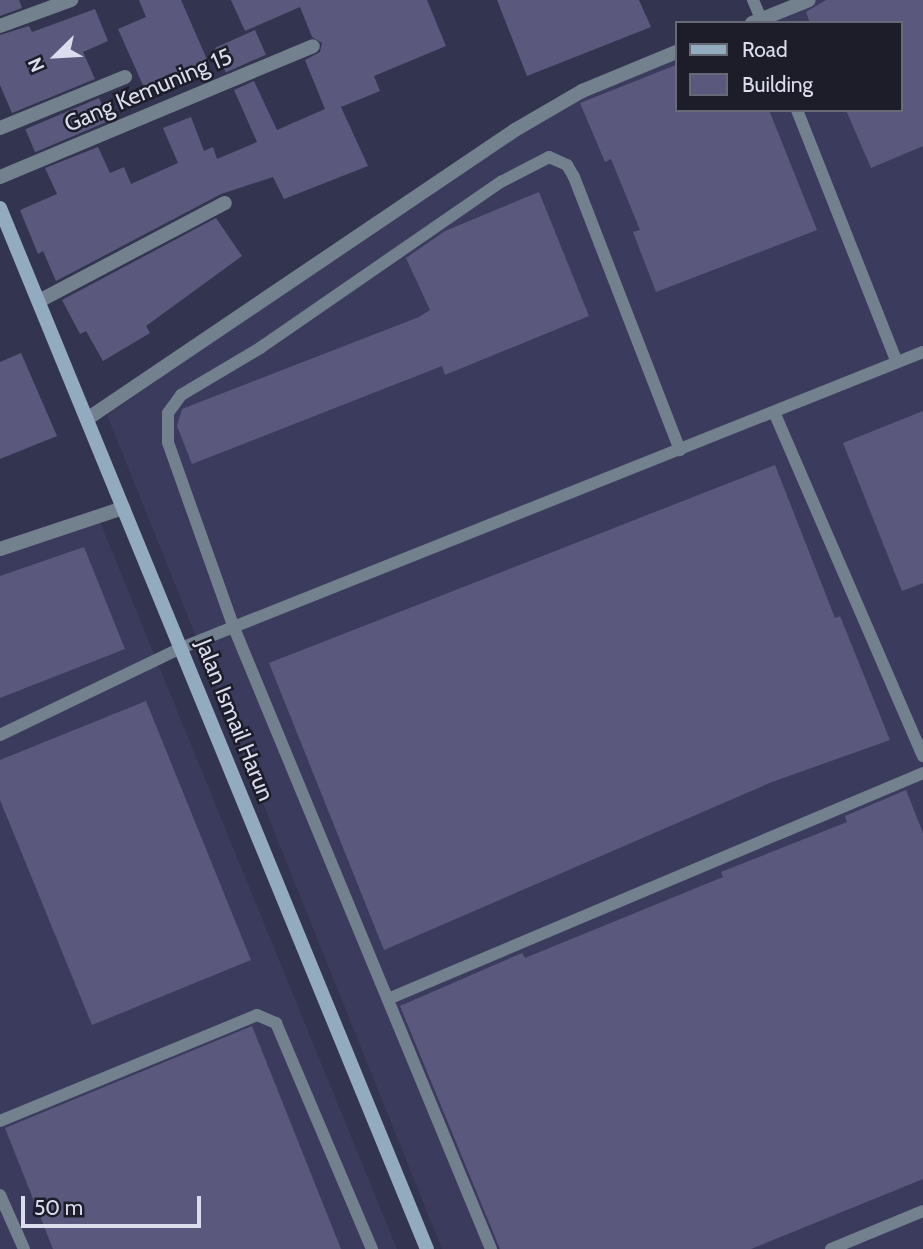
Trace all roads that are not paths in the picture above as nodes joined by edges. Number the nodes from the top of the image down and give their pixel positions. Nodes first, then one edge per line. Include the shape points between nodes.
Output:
1 (71, 0) edge
2 (753, 0) edge
3 (809, 0) edge
4 (759, 21) edge
5 (761, 21) edge
6 (0, 26) edge
7 (313, 46) dead end
8 (674, 53) edge
9 (125, 77) dead end
10 (798, 112) edge
11 (0, 128) edge
12 (0, 177) edge
13 (225, 203) dead end
14 (0, 208) edge
15 (6, 240) edge
16 (39, 301) junction
17 (923, 352) edge
18 (897, 362) junction
19 (774, 412) junction
20 (87, 419) junction
21 (680, 450) junction
22 (123, 508) junction
23 (0, 549) edge
24 (234, 628) junction
25 (181, 648) junction
26 (0, 735) edge
27 (923, 756) edge
28 (923, 773) edge
29 (387, 999) junction
30 (0, 1121) edge
31 (0, 1195) edge
32 (923, 1211) edge
33 (24, 1249) edge
34 (372, 1249) edge
35 (427, 1249) edge
36 (491, 1249) edge
37 (831, 1249) edge

1 - 6 street
2 - 4 lane
3 - 5 street
7 - 12 street, Gang Kemuning 15
8 - 20 street via 582,91 516,130
9 - 11 street
10 - 18 lane
13 - 16 street
14 - 15 street, Jalan Ismail Harun
15 - 16 street, Jalan Ismail Harun
16 - 20 street, Jalan Ismail Harun
17 - 18 lane
18 - 19 lane
19 - 21 lane
19 - 27 lane
20 - 22 street, Jalan Ismail Harun
21 - 24 lane
21 - 24 lane via 573,177 566,165 549,157 500,181 173,403 168,413 168,443
22 - 23 street
22 - 25 street, Jalan Ismail Harun
24 - 25 lane
24 - 29 lane
25 - 26 lane
25 - 35 street, Jalan Ismail Harun
28 - 29 lane
29 - 36 lane
30 - 34 lane via 257,1015 276,1023
31 - 33 lane
32 - 37 lane

